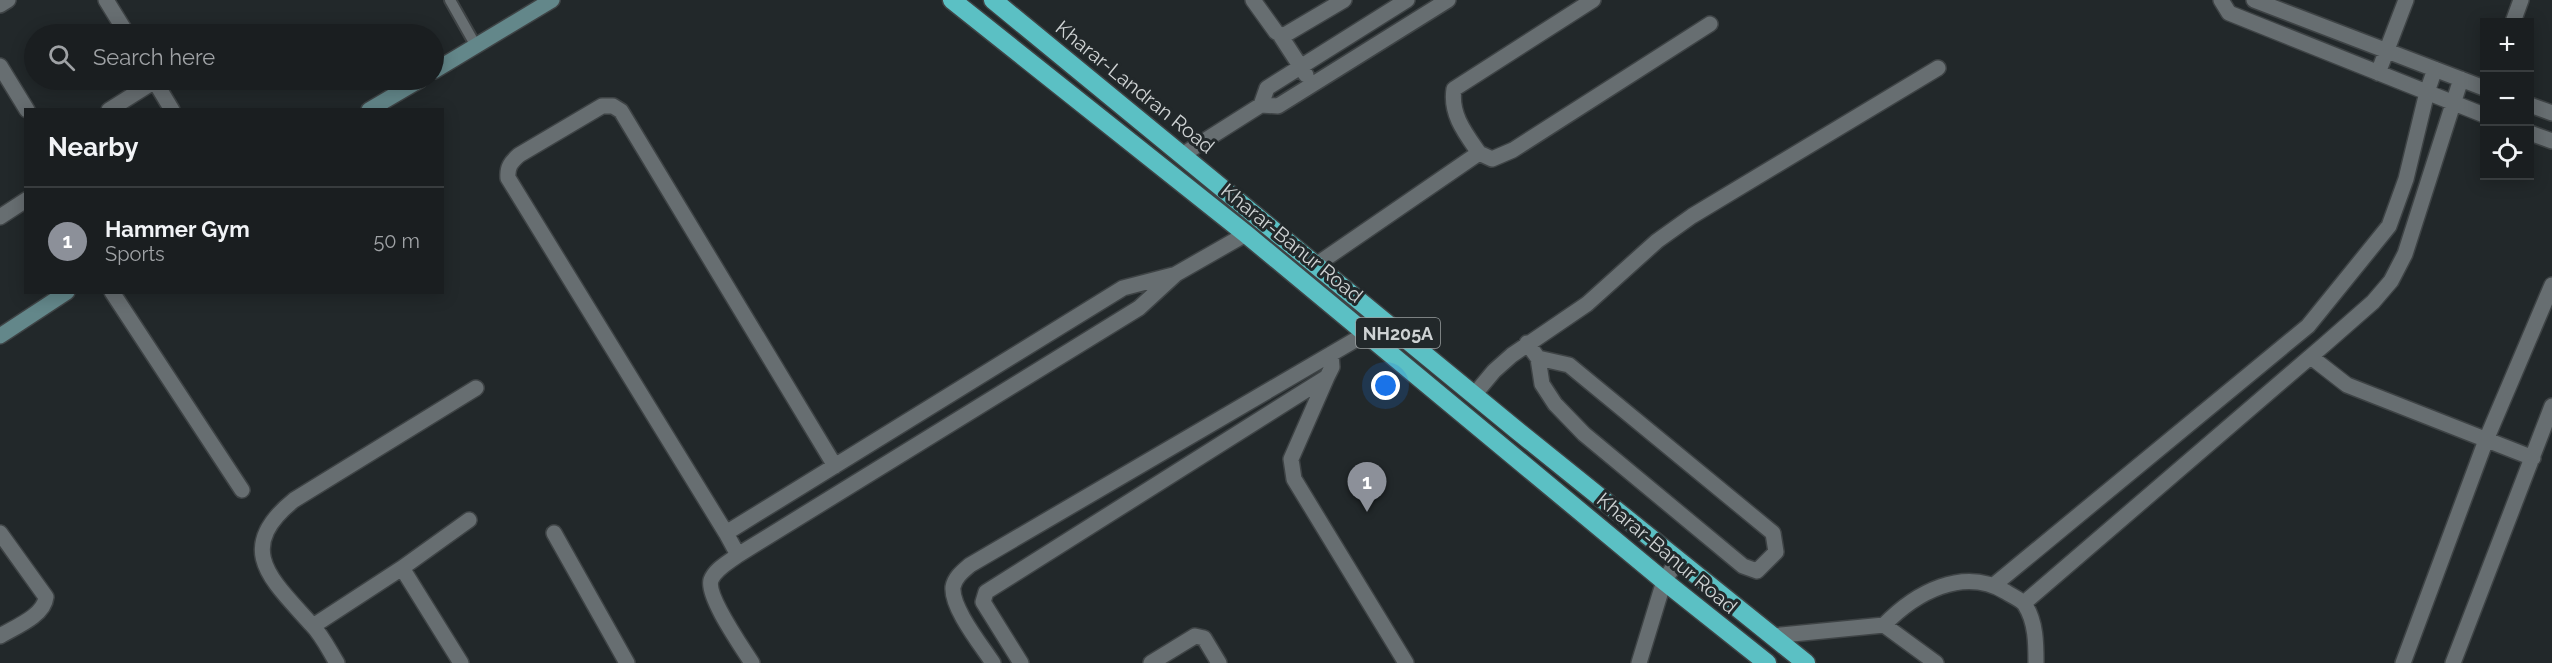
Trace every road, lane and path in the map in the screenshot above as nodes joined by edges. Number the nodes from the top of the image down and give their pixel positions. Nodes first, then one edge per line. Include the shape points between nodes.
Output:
1 (8, 0) edge
2 (106, 0) edge
3 (450, 0) edge
4 (552, 0) edge
5 (952, 0) edge
6 (993, 0) edge
7 (1253, 0) edge
8 (1344, 0) edge
9 (1407, 0) edge
10 (1448, 0) edge
11 (1593, 0) edge
12 (2221, 0) edge
13 (2254, 0) edge
14 (2406, 0) edge
15 (2521, 0) edge
16 (0, 5) edge
17 (2514, 18) edge
18 (121, 24) edge
19 (1710, 24) dead end
20 (1280, 35) junction
21 (476, 46) junction
22 (2386, 51) junction
23 (444, 65) edge
24 (0, 66) edge
25 (1301, 67) junction
26 (1938, 68) dead end
27 (2435, 69) junction
28 (2378, 73) junction
29 (2461, 79) junction
30 (1313, 84) junction
31 (2480, 86) edge
32 (139, 90) edge
33 (160, 90) edge
34 (403, 90) edge
35 (2427, 92) junction
36 (2454, 103) junction
37 (1261, 105) junction
38 (2534, 107) edge
39 (26, 108) edge
40 (112, 108) edge
41 (171, 108) edge
42 (372, 108) edge
43 (2480, 113) edge
44 (2552, 113) edge
45 (2534, 135) edge
46 (2552, 141) edge
47 (1479, 153) junction
48 (1182, 155) junction
49 (24, 201) edge
50 (0, 217) edge
51 (1246, 234) junction
52 (1288, 242) junction
53 (1273, 256) junction
54 (1316, 265) junction
55 (1176, 274) junction
56 (2552, 285) edge
57 (64, 294) edge
58 (113, 294) edge
59 (1367, 333) junction
60 (0, 336) edge
61 (1527, 343) junction
62 (1331, 354) junction
63 (2311, 357) junction
64 (1538, 358) junction
65 (1327, 377) junction
66 (476, 388) dead end
67 (1474, 395) junction
68 (2552, 406) edge
69 (2486, 440) junction
70 (2533, 458) junction
71 (835, 466) junction
72 (242, 490) dead end
73 (469, 520) dead end
74 (0, 533) edge
75 (554, 533) dead end
76 (726, 533) junction
77 (738, 555) junction
78 (1678, 560) junction
79 (402, 568) junction
80 (1664, 581) junction
81 (1994, 585) junction
82 (2024, 603) junction
83 (1884, 625) junction
84 (313, 626) junction
85 (0, 636) edge
86 (1772, 636) junction
87 (337, 663) edge
88 (461, 663) edge
89 (627, 663) edge
90 (752, 663) edge
91 (993, 663) edge
92 (1021, 663) edge
93 (1151, 663) edge
94 (1219, 663) edge
95 (1406, 663) edge
96 (1639, 663) edge
97 (1767, 663) edge
98 (1806, 663) edge
99 (1936, 663) edge
100 (2036, 663) edge
101 (2403, 663) edge
102 (2453, 663) edge

1 - 16 street
2 - 18 street
3 - 21 lane
4 - 21 street
5 - 51 highway, Kharar-Banur Road / NH205A
6 - 48 highway, Kharar-Landran Road / NH205A
7 - 20 street
8 - 20 street
9 - 25 street
10 - 30 street
11 - 47 street via 1454,89 1455,114
12 - 28 street via 2229,13
13 - 22 street
14 - 22 street
15 - 17 street
19 - 47 street via 1513,150 1492,159
20 - 25 street
21 - 23 street
22 - 27 street
22 - 28 street
24 - 39 street
25 - 30 street
25 - 37 street via 1267,88
26 - 61 street via 1692,216 1656,241 1587,304
27 - 29 street
27 - 35 street
28 - 35 street
29 - 31 street
29 - 36 street
30 - 37 street via 1278,106
32 - 40 street
33 - 41 street
34 - 42 street
35 - 36 street
35 - 81 street via 2406,179 2389,226 2308,326
36 - 43 street
36 - 63 street via 2405,254 2391,281
37 - 48 street
38 - 44 street
45 - 46 street
47 - 54 street
48 - 52 highway, Kharar-Landran Road / NH205A
49 - 50 street
51 - 53 highway, Kharar-Banur Road / NH205A
51 - 55 street
52 - 53 highway
52 - 54 highway, Kharar-Landran Road / NH205A
53 - 59 highway, Kharar-Banur Road / NH205A
54 - 67 highway, Kharar-Landran Road / NH205A
55 - 71 street via 1123,288
55 - 77 street via 1139,308
56 - 69 street
57 - 60 street
58 - 72 street
59 - 62 street
59 - 80 highway, Kharar-Banur Road / NH205A
61 - 64 street
61 - 67 street via 1494,371
62 - 65 street via 1332,367
62 - 91 street via 958,574 953,587 959,607
63 - 69 street via 2347,385
63 - 82 street
64 - 64 street via 1569,365 1773,533 1776,552 1766,564 1757,571 1743,566 1584,434 1542,384
65 - 92 street via 986,592 982,602
65 - 95 street via 1291,459 1294,478
66 - 84 street via 294,500 272,522 262,539 263,558 285,598
67 - 78 highway, Kharar-Landran Road / NH205A
68 - 70 street
69 - 70 street
69 - 101 street
70 - 102 street
71 - 76 street
71 - 76 street via 621,111 602,106 519,155 507,170 508,178
73 - 79 street
74 - 85 street via 46,597 38,613
75 - 89 street
76 - 77 street
77 - 90 street via 717,571 710,587
78 - 80 street
78 - 86 highway, Kharar-Landran Road / NH205A
79 - 84 street
79 - 88 street
80 - 96 street
80 - 97 highway, Kharar-Banur Road / NH205A
81 - 82 street
81 - 83 street via 1962,581 1929,590 1902,606
82 - 100 street via 2035,633
83 - 86 street
83 - 99 street
84 - 87 street
86 - 98 highway, Kharar-Landran Road / NH205A
93 - 94 street via 1195,636 1204,638

